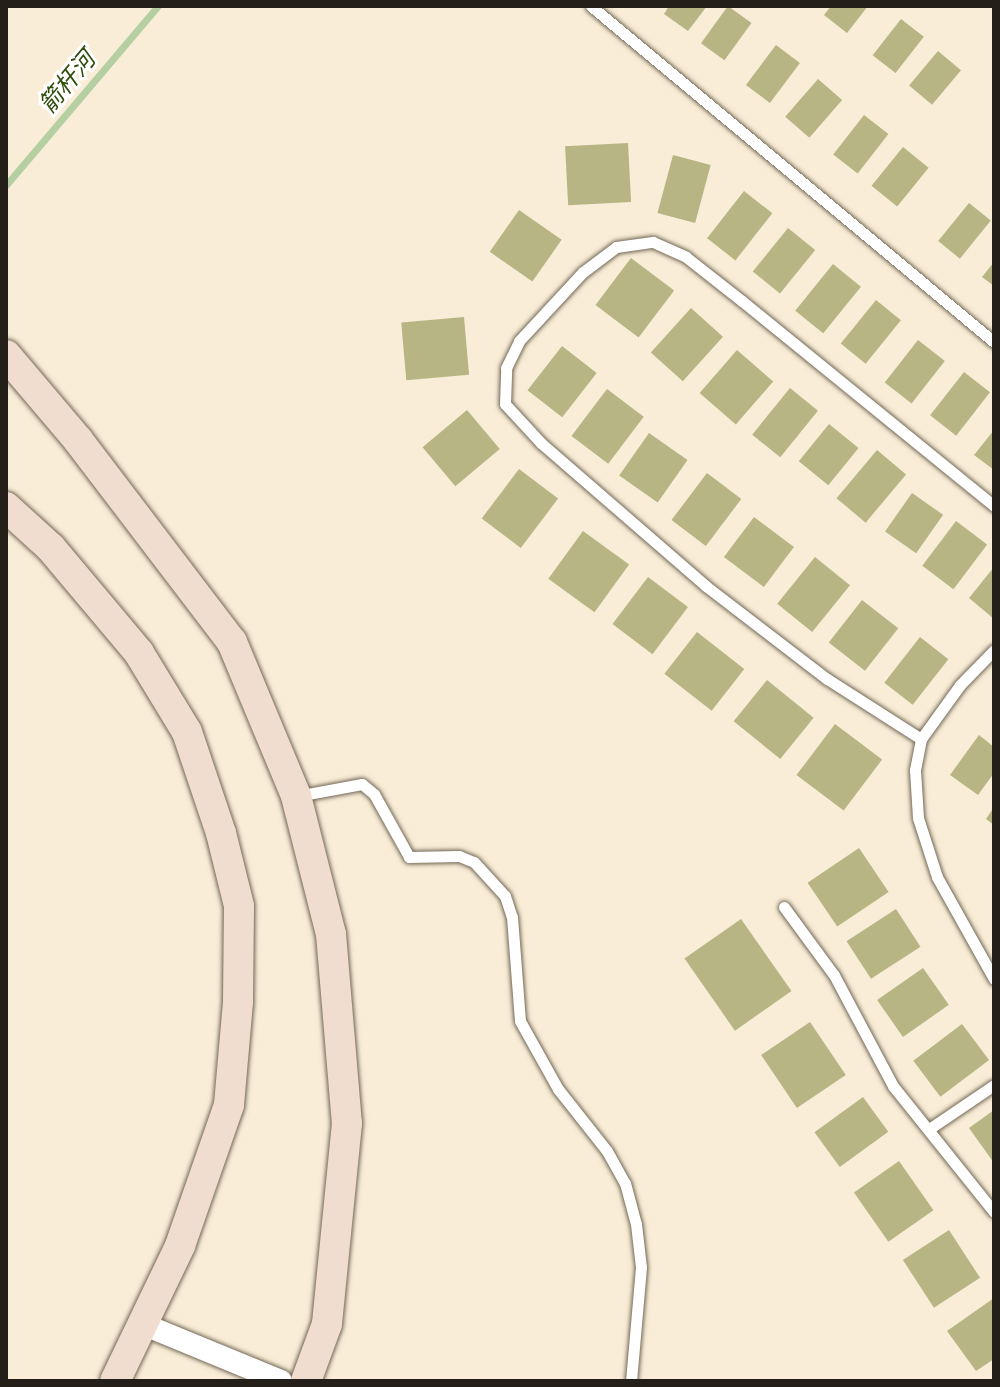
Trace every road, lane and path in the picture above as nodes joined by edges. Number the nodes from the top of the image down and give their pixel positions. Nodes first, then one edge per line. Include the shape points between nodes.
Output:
1 (591, 6) edge
2 (994, 342) edge
3 (6, 355) edge
4 (994, 506) edge
5 (6, 507) edge
6 (994, 650) edge
7 (921, 739) junction
8 (296, 796) junction
9 (784, 907) dead end
10 (994, 979) edge
11 (994, 1085) edge
12 (929, 1129) junction
13 (994, 1212) edge
14 (145, 1325) junction
15 (115, 1381) edge
16 (281, 1381) edge
17 (306, 1381) edge
18 (631, 1381) edge

1 - 2 lane
3 - 8 main road via 232,642
4 - 7 lane via 686,257 653,242 616,247 583,272 534,322 506,368 505,404 541,443 706,586 827,679
5 - 14 main road via 51,548 139,653 187,732 239,906 229,1105 206,1182
6 - 7 lane via 960,685
7 - 10 lane via 915,770 918,818 937,877
8 - 17 main road via 331,934 347,1123 327,1324
8 - 18 lane via 362,784 374,794 409,857 459,856 474,862 505,896 512,917 520,1021 558,1089 619,1172 636,1224 641,1267
9 - 12 lane via 834,975 893,1086
11 - 12 lane
12 - 13 lane
14 - 15 main road
14 - 16 street

